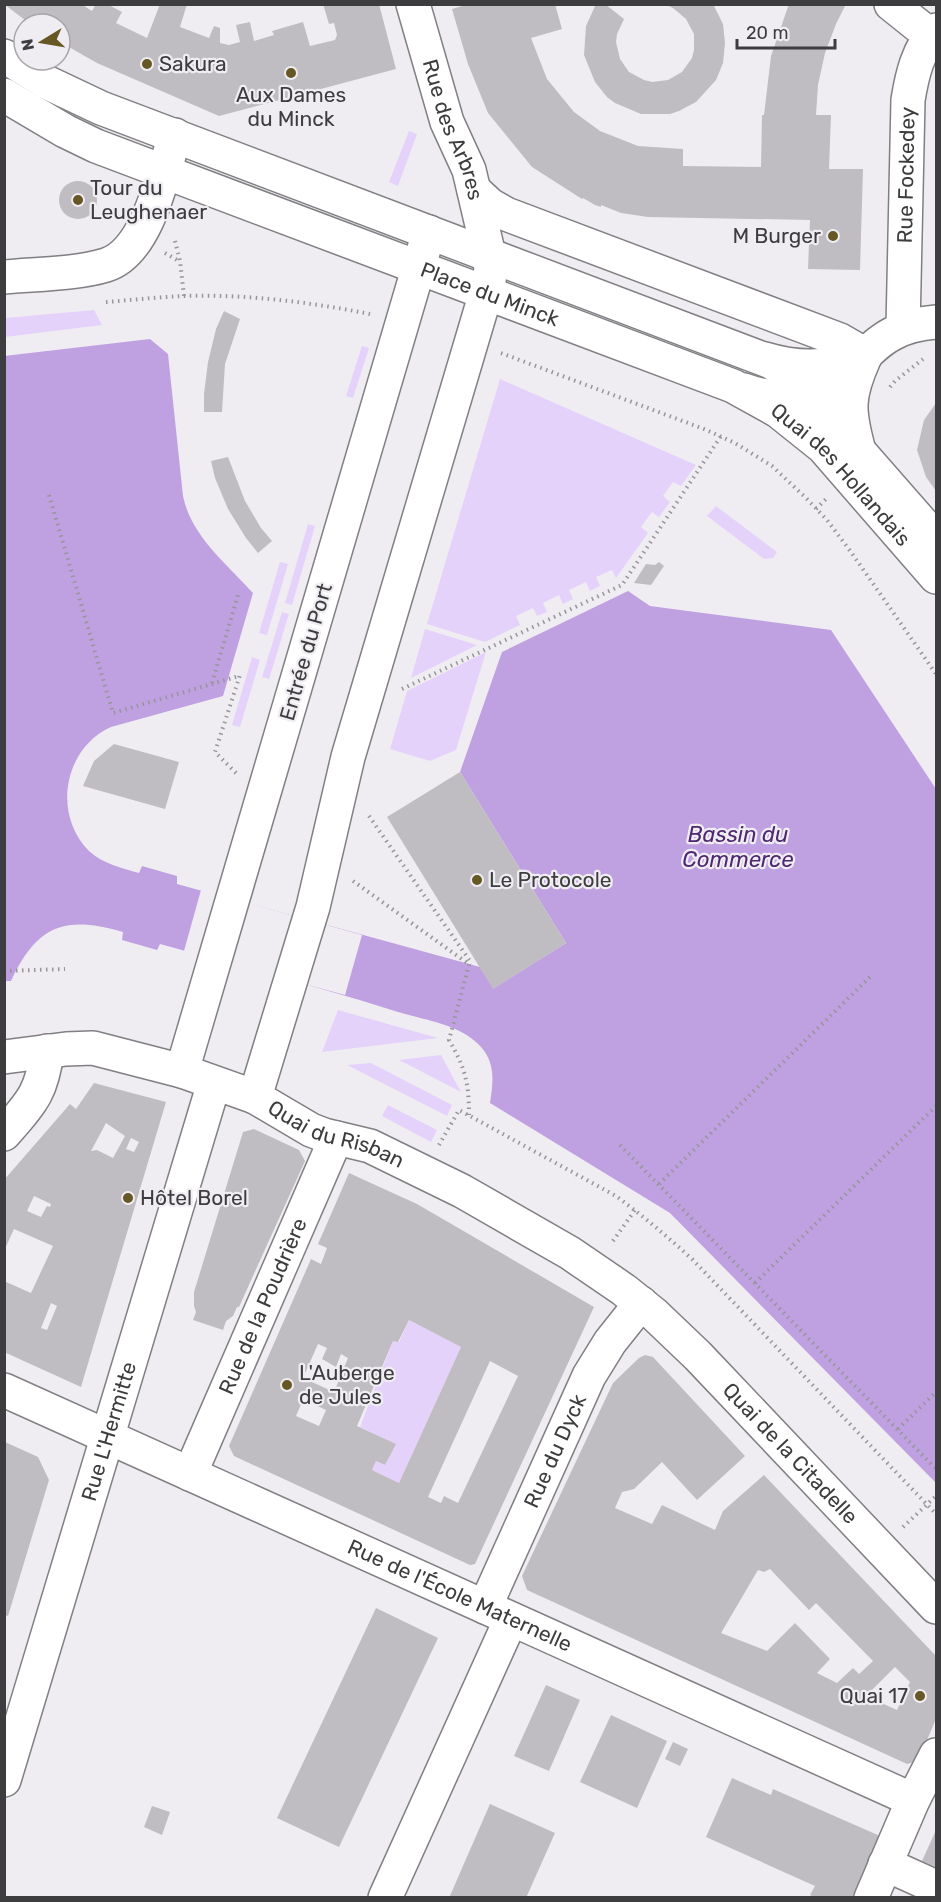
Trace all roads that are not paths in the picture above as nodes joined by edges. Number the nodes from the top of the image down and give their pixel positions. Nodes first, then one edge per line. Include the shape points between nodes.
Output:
1 (413, 4) edge
2 (891, 4) edge
3 (934, 33) edge
4 (4, 56) edge
5 (4, 95) edge
6 (175, 135) junction
7 (163, 172) junction
8 (474, 190) junction
9 (429, 232) junction
10 (489, 255) junction
11 (418, 268) junction
12 (4, 277) edge
13 (485, 294) junction
14 (936, 322) edge
15 (903, 328) junction
16 (866, 355) junction
17 (765, 359) junction
18 (733, 386) junction
19 (808, 394) junction
20 (859, 451) junction
21 (936, 539) edge
22 (936, 577) edge
23 (47, 1051) junction
24 (4, 1057) edge
25 (182, 1071) junction
26 (214, 1083) junction
27 (255, 1097) junction
28 (4, 1134) edge
29 (336, 1138) junction
30 (641, 1303) junction
31 (4, 1389) edge
32 (107, 1437) junction
33 (190, 1474) junction
34 (936, 1607) edge
35 (498, 1613) junction
36 (936, 1755) edge
37 (4, 1780) edge
38 (913, 1800) junction
39 (885, 1864) junction
40 (936, 1887) edge
41 (385, 1898) edge
42 (871, 1898) edge

1 - 8 street, Rue des Arbres via 447,122
2 - 3 street
3 - 15 street, Rue Fockedey via 913,72 908,100
4 - 6 street, Place du Minck via 67,93
5 - 7 street, Place du Minck via 64,131
6 - 7 street
6 - 9 street, Place du Minck
7 - 11 street, Place du Minck
7 - 12 street via 138,238 115,261 89,268
8 - 10 street, Rue des Arbres
8 - 16 street via 506,214 840,340
9 - 10 street, Place du Minck
9 - 11 street, Entrée du Port
10 - 13 street, Rue des Arbres via 490,278
10 - 17 street, Place du Minck
11 - 13 street, Place du Minck
11 - 25 street, Entrée du Port
13 - 18 street, Place du Minck
13 - 27 street via 348,757 313,907
14 - 15 street
15 - 16 street
16 - 17 street, Place du Minck via 810,367
16 - 19 street, Place du Minck via 834,384
16 - 20 street via 850,401
17 - 19 street, Quai des Hollandais via 789,374
18 - 19 street, Place du Minck via 773,397
18 - 22 street, Quai des Hollandais via 778,411 823,447
19 - 20 street, Quai des Hollandais
20 - 21 street, Quai des Hollandais
23 - 24 street, Quai du Risban
23 - 25 street, Quai du Risban via 93,1048
23 - 28 street via 35,1098
25 - 26 street, Quai du Risban
26 - 27 street, Quai du Risban
26 - 32 street, Rue L'Hermitte
27 - 29 street, Quai du Risban via 311,1130
29 - 30 street, Quai du Risban via 370,1146 442,1181 548,1240
29 - 33 street, Rue de la Poudrière
30 - 34 street, Quai de la Citadelle via 698,1356
30 - 35 street, Rue du Dyck via 589,1376
31 - 32 street, Rue de l'École Maternelle
32 - 33 street, Rue de l'École Maternelle
32 - 37 street, Rue L'Hermitte
33 - 35 street, Rue de l'École Maternelle
35 - 38 street, Rue de l'École Maternelle
35 - 41 street, Rue du Dyck
36 - 38 street
38 - 39 street
39 - 40 street
39 - 42 street

